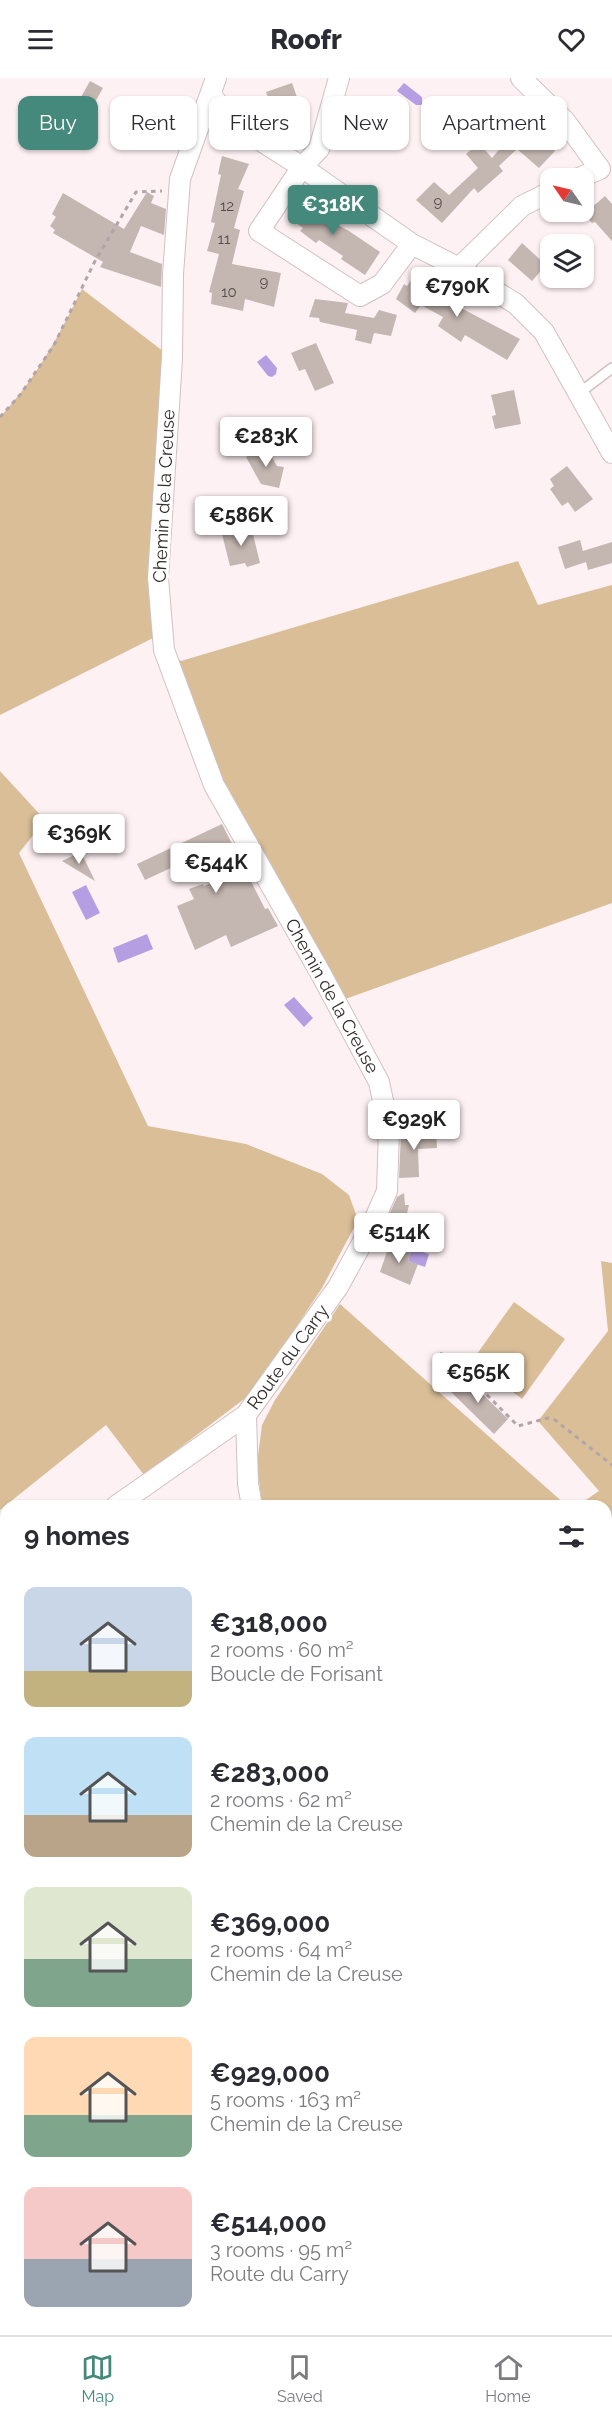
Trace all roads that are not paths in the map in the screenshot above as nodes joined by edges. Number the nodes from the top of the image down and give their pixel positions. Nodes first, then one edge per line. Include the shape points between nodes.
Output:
1 (339, 78) edge
2 (521, 78) edge
3 (213, 86) edge
4 (302, 167) junction
5 (594, 172) edge
6 (540, 197) edge
7 (412, 244) junction
8 (459, 268) junction
9 (612, 368) edge
10 (578, 394) junction
11 (612, 453) edge
12 (387, 1191) joint
13 (246, 1415) junction
14 (125, 1500) edge
15 (251, 1500) edge

1 - 4 street via 319,149
2 - 5 street via 565,121 600,169
3 - 4 street via 230,121
3 - 12 street, Chemin de la Creuse via 180,180 158,578 164,650 214,785 379,1082 390,1130
4 - 7 street
4 - 7 street via 259,231 360,296 382,284
6 - 8 street via 522,206
7 - 8 street
8 - 10 street via 516,304 544,332
9 - 10 lane
10 - 11 street
12 - 13 street, Route du Carry via 338,1287
13 - 14 street, Route du Carry
13 - 15 street

